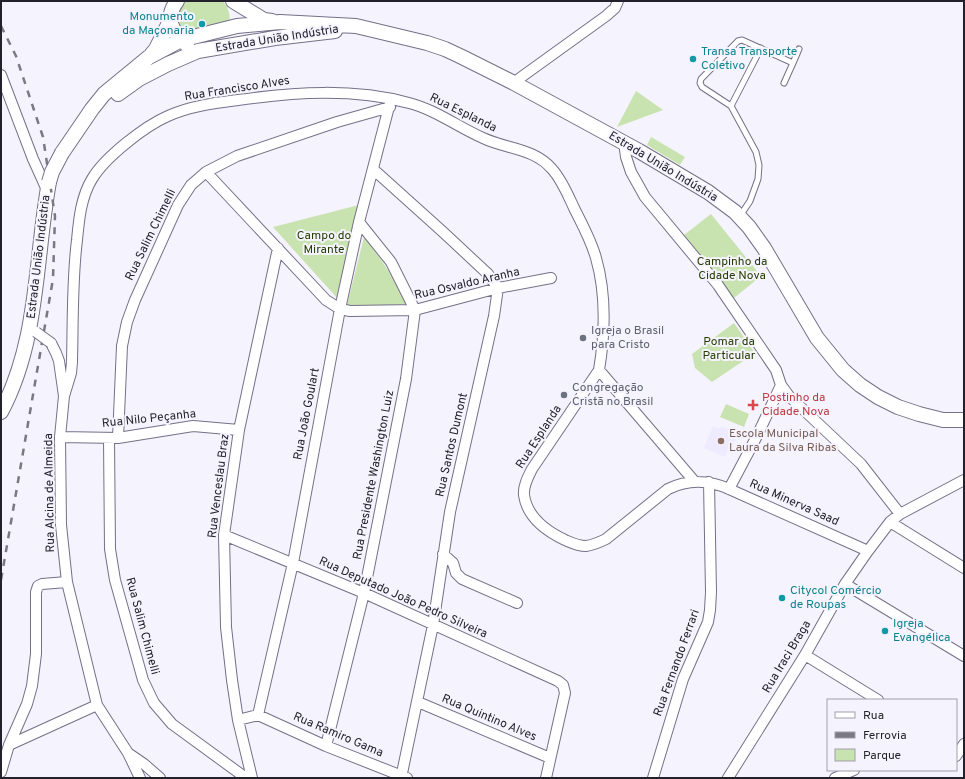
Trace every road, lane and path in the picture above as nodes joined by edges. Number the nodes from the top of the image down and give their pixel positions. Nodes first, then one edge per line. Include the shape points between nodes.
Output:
1 (232, 1) edge
2 (618, 1) edge
3 (173, 8) edge
4 (280, 22) junction
5 (237, 26) junction
6 (356, 26) junction
7 (181, 40) junction
8 (223, 46) junction
9 (761, 48) junction
10 (799, 49) dead end
11 (198, 51) junction
12 (149, 58) junction
13 (793, 63) junction
14 (1, 75) edge
15 (784, 82) dead end
16 (514, 84) junction
17 (390, 103) junction
18 (731, 106) junction
19 (92, 109) junction
20 (624, 142) junction
21 (373, 169) junction
22 (206, 172) junction
23 (48, 186) junction
24 (740, 217) junction
25 (359, 222) junction
26 (278, 248) junction
27 (551, 278) dead end
28 (498, 288) junction
29 (340, 309) junction
30 (415, 310) junction
31 (33, 330) junction
32 (599, 370) junction
33 (781, 385) junction
34 (64, 396) junction
35 (1, 412) edge
36 (964, 420) edge
37 (239, 430) junction
38 (60, 437) junction
39 (113, 438) junction
40 (964, 480) edge
41 (695, 482) junction
42 (709, 482) junction
43 (729, 488) junction
44 (900, 514) junction
45 (890, 522) junction
46 (224, 535) junction
47 (868, 551) junction
48 (444, 554) junction
49 (293, 563) junction
50 (964, 568) edge
51 (67, 582) junction
52 (845, 584) junction
53 (364, 594) junction
54 (517, 603) dead end
55 (433, 625) junction
56 (805, 655) junction
57 (964, 656) edge
58 (876, 699) edge
59 (418, 702) junction
60 (97, 705) junction
61 (258, 715) junction
62 (238, 720) junction
63 (9, 745) junction
64 (326, 746) junction
65 (128, 753) junction
66 (550, 758) junction
67 (852, 771) edge
68 (1, 772) edge
69 (403, 777) edge
70 (140, 778) edge
71 (160, 778) edge
72 (247, 778) edge
73 (546, 778) edge
74 (652, 778) edge
75 (728, 778) edge
76 (835, 778) edge

1 - 4 main road via 264,20
1 - 5 main road
2 - 16 street via 615,8 606,16
3 - 7 main road via 177,35
3 - 12 main road via 156,49
4 - 5 main road, Estrada União Indústria
4 - 6 main road, Estrada União Indústria
5 - 7 main road, Estrada União Indústria
5 - 8 main road via 230,40
6 - 8 main road, Estrada União Indústria
6 - 16 main road, Estrada União Indústria via 445,49
7 - 11 main road
7 - 12 main road, Estrada União Indústria
8 - 11 main road, Estrada União Indústria
9 - 13 lane
9 - 18 lane
9 - 18 lane via 742,40 738,41 701,79 702,87
10 - 13 lane
11 - 19 main road, Estrada União Indústria via 139,79 106,103
12 - 19 main road, Estrada União Indústria via 104,94
13 - 15 lane
14 - 23 street via 33,159
16 - 20 main road, Estrada União Indústria
17 - 21 street, Rua João Goulart
17 - 22 street, Rua Salim Chimelli via 237,156
17 - 32 street, Rua Esplanda via 420,106 484,138 533,154 552,169 569,196 596,259 602,303 602,351
17 - 34 street, Rua Francisco Alves via 350,93 304,92 227,102 166,116 113,154 91,180 83,198 73,271 71,373
18 - 24 lane via 756,152 759,165 758,179 750,201
19 - 23 main road, Estrada União Indústria, bridge via 62,153
20 - 24 main road, Estrada União Indústria via 708,192
20 - 33 street via 629,167 645,197 718,285 776,370
21 - 25 street, Rua João Goulart
21 - 28 street via 488,274
22 - 26 street
22 - 39 street, Rua Salim Chimelli via 191,185 178,205 127,322 122,346
23 - 31 main road, Estrada União Indústria
24 - 36 main road, Estrada União Indústria via 764,248 818,338 843,370 860,385 898,407 943,420
25 - 29 street, Rua João Goulart
25 - 30 street via 392,262
26 - 29 street via 326,300
26 - 37 street, Rua Venceslau Braz
27 - 28 street, Rua Osvaldo Aranha
28 - 30 street, Rua Osvaldo Aranha
28 - 48 street, Rua Santos Dumont via 450,512
29 - 30 street, Rua Osvaldo Aranha
29 - 49 street, Rua João Goulart
30 - 53 street, Rua Presidente Washington Luiz via 406,379
31 - 34 street, Rua Alcina de Almeida, bridge via 51,343 56,353
31 - 35 main road, Estrada União Indústria via 13,388
32 - 41 street
32 - 41 street, Rua Esplanda via 525,483 523,493 534,518 554,535 575,545 596,544 668,490 679,484
33 - 43 street via 758,436
33 - 44 street via 789,396 861,464
34 - 38 street, Rua Alcina de Almeida
37 - 39 street, Rua Nilo Peçanha via 193,426
37 - 46 street, Rua Venceslau Braz
38 - 39 street, Rua Nilo Peçanha
38 - 51 street, Rua Alcina de Almeida via 61,525
39 - 72 street, Rua Salim Chimelli via 110,549 115,580 143,680 154,703 172,724
40 - 44 street, Rua Iraci Braga
41 - 42 street, Rua Esplanda
42 - 43 street, Rua Minerva Saad
42 - 74 street, Rua Fernando Ferrari via 711,592 708,622 683,680
43 - 47 street, Rua Minerva Saad
44 - 45 street, Rua Iraci Braga
45 - 47 street, Rua Iraci Braga
45 - 50 street
46 - 49 street, Rua Deputado João Pedro Silveira
46 - 62 street, Rua Venceslau Braz via 226,628
47 - 52 street, Rua Iraci Braga
48 - 54 street via 453,563 456,573 462,580
48 - 55 street, Rua Santos Dumont
49 - 53 street, Rua Deputado João Pedro Silveira
49 - 61 street, Rua João Goulart
51 - 60 street, Rua Alcina de Almeida
51 - 63 street via 38,586 36,654 32,686
52 - 56 street, Rua Iraci Braga
52 - 57 street
53 - 55 street, Rua Deputado João Pedro Silveira
53 - 64 street, Rua Presidente Washington Luiz
55 - 59 street, Rua Santos Dumont
55 - 66 street, Rua Deputado João Pedro Silveira via 563,685 565,693
56 - 58 street
56 - 75 street, Rua Iraci Braga
59 - 66 street, Rua Quintino Alves
59 - 69 street, Rua Santos Dumont
60 - 63 street
60 - 65 street, Rua Alcina de Almeida
61 - 62 street
61 - 64 street, Rua Ramiro Gama
62 - 72 street, Rua Venceslau Braz
63 - 68 street
64 - 69 street, Rua Ramiro Gama
65 - 70 street, Rua Alcina de Almeida
65 - 71 street
66 - 73 street
67 - 76 street

